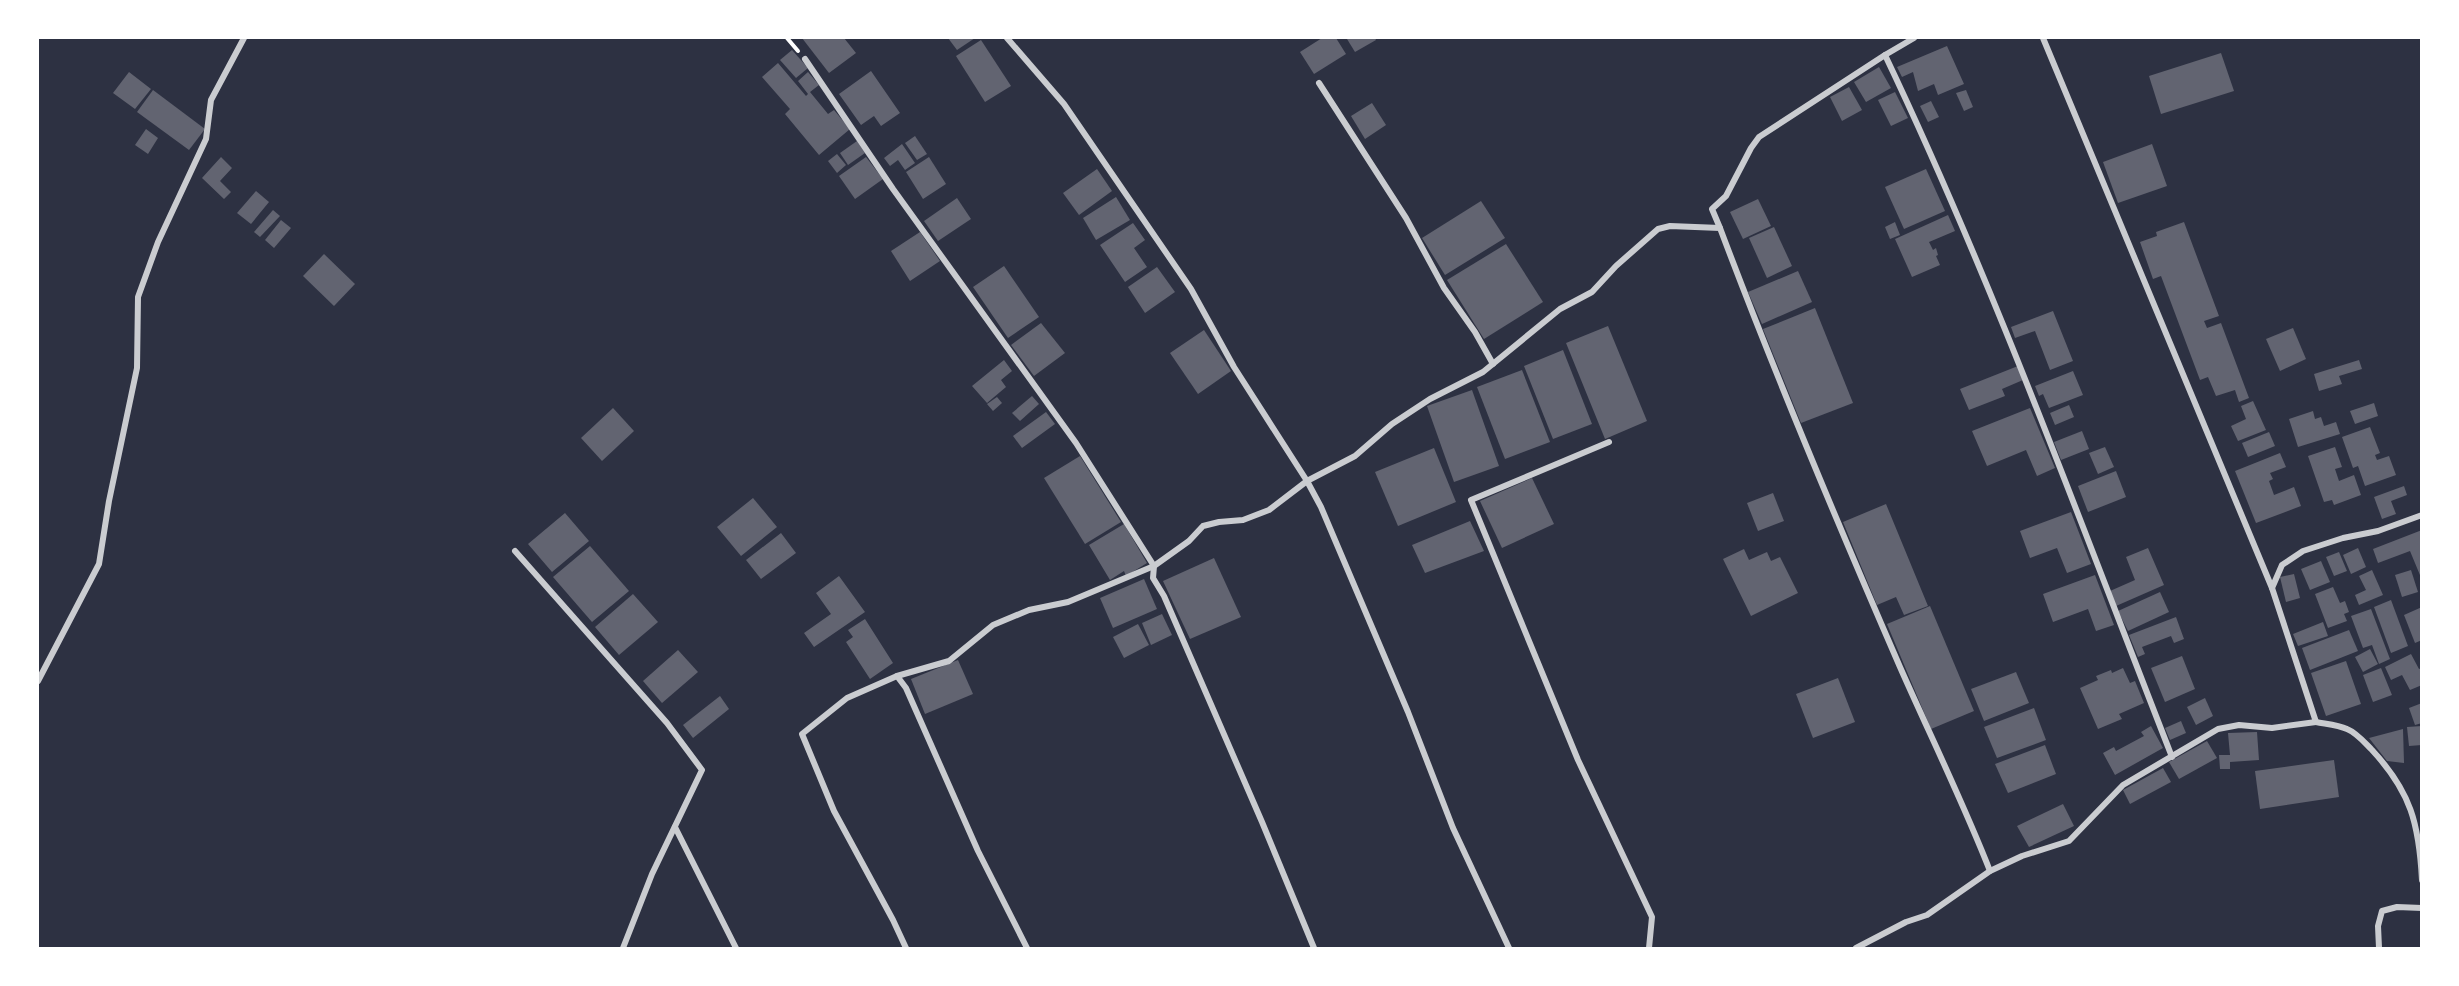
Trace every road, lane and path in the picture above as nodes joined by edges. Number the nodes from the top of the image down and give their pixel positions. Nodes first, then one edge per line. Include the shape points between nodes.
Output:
1 (243, 38) edge
2 (1007, 38) edge
3 (1914, 38) edge
4 (2043, 38) edge
5 (1885, 55) junction
6 (805, 59) dead end
7 (1319, 83) dead end
8 (1720, 228) junction
9 (1492, 364) junction
10 (1609, 442) dead end
11 (1307, 481) junction
12 (2421, 515) edge
13 (515, 551) dead end
14 (1154, 566) junction
15 (2272, 588) junction
16 (897, 676) junction
17 (38, 681) edge
18 (2316, 722) junction
19 (2172, 757) junction
20 (675, 827) junction
21 (1990, 871) junction
22 (2421, 880) edge
23 (2421, 908) edge
24 (622, 948) edge
25 (736, 948) edge
26 (906, 948) edge
27 (1027, 948) edge
28 (1314, 948) edge
29 (1509, 948) edge
30 (1649, 948) edge
31 (1856, 948) edge
32 (2379, 948) edge

1 - 17 street via 211,100 206,139 158,242 138,297 137,368 99,564
2 - 11 street via 1064,104 1191,289 1234,367
3 - 5 street
4 - 15 street
5 - 8 street via 1759,136 1726,196 1712,209
5 - 19 street via 2044,421
6 - 14 street via 893,189 1076,443
7 - 9 street via 1406,218
8 - 9 street via 1659,229 1592,291 1560,309
8 - 21 street via 1827,500
9 - 11 street via 1392,424 1354,456
10 - 30 street via 1471,500 1578,760 1652,916
11 - 14 street via 1269,510 1243,520 1203,526
11 - 29 street via 1453,828
12 - 15 street via 2303,552 2282,565
13 - 20 street via 667,723 702,770
14 - 16 street via 1068,602 1029,610 993,625 949,661
14 - 28 street via 1153,578
15 - 18 street
16 - 26 street via 847,698 802,734 834,812
16 - 27 street
18 - 19 street via 2218,729
18 - 22 street via 2348,729 2387,766 2402,787 2420,845
19 - 21 street via 2122,785 2068,841
20 - 24 street
20 - 25 street
21 - 31 street via 1927,915
23 - 32 street via 2382,911

